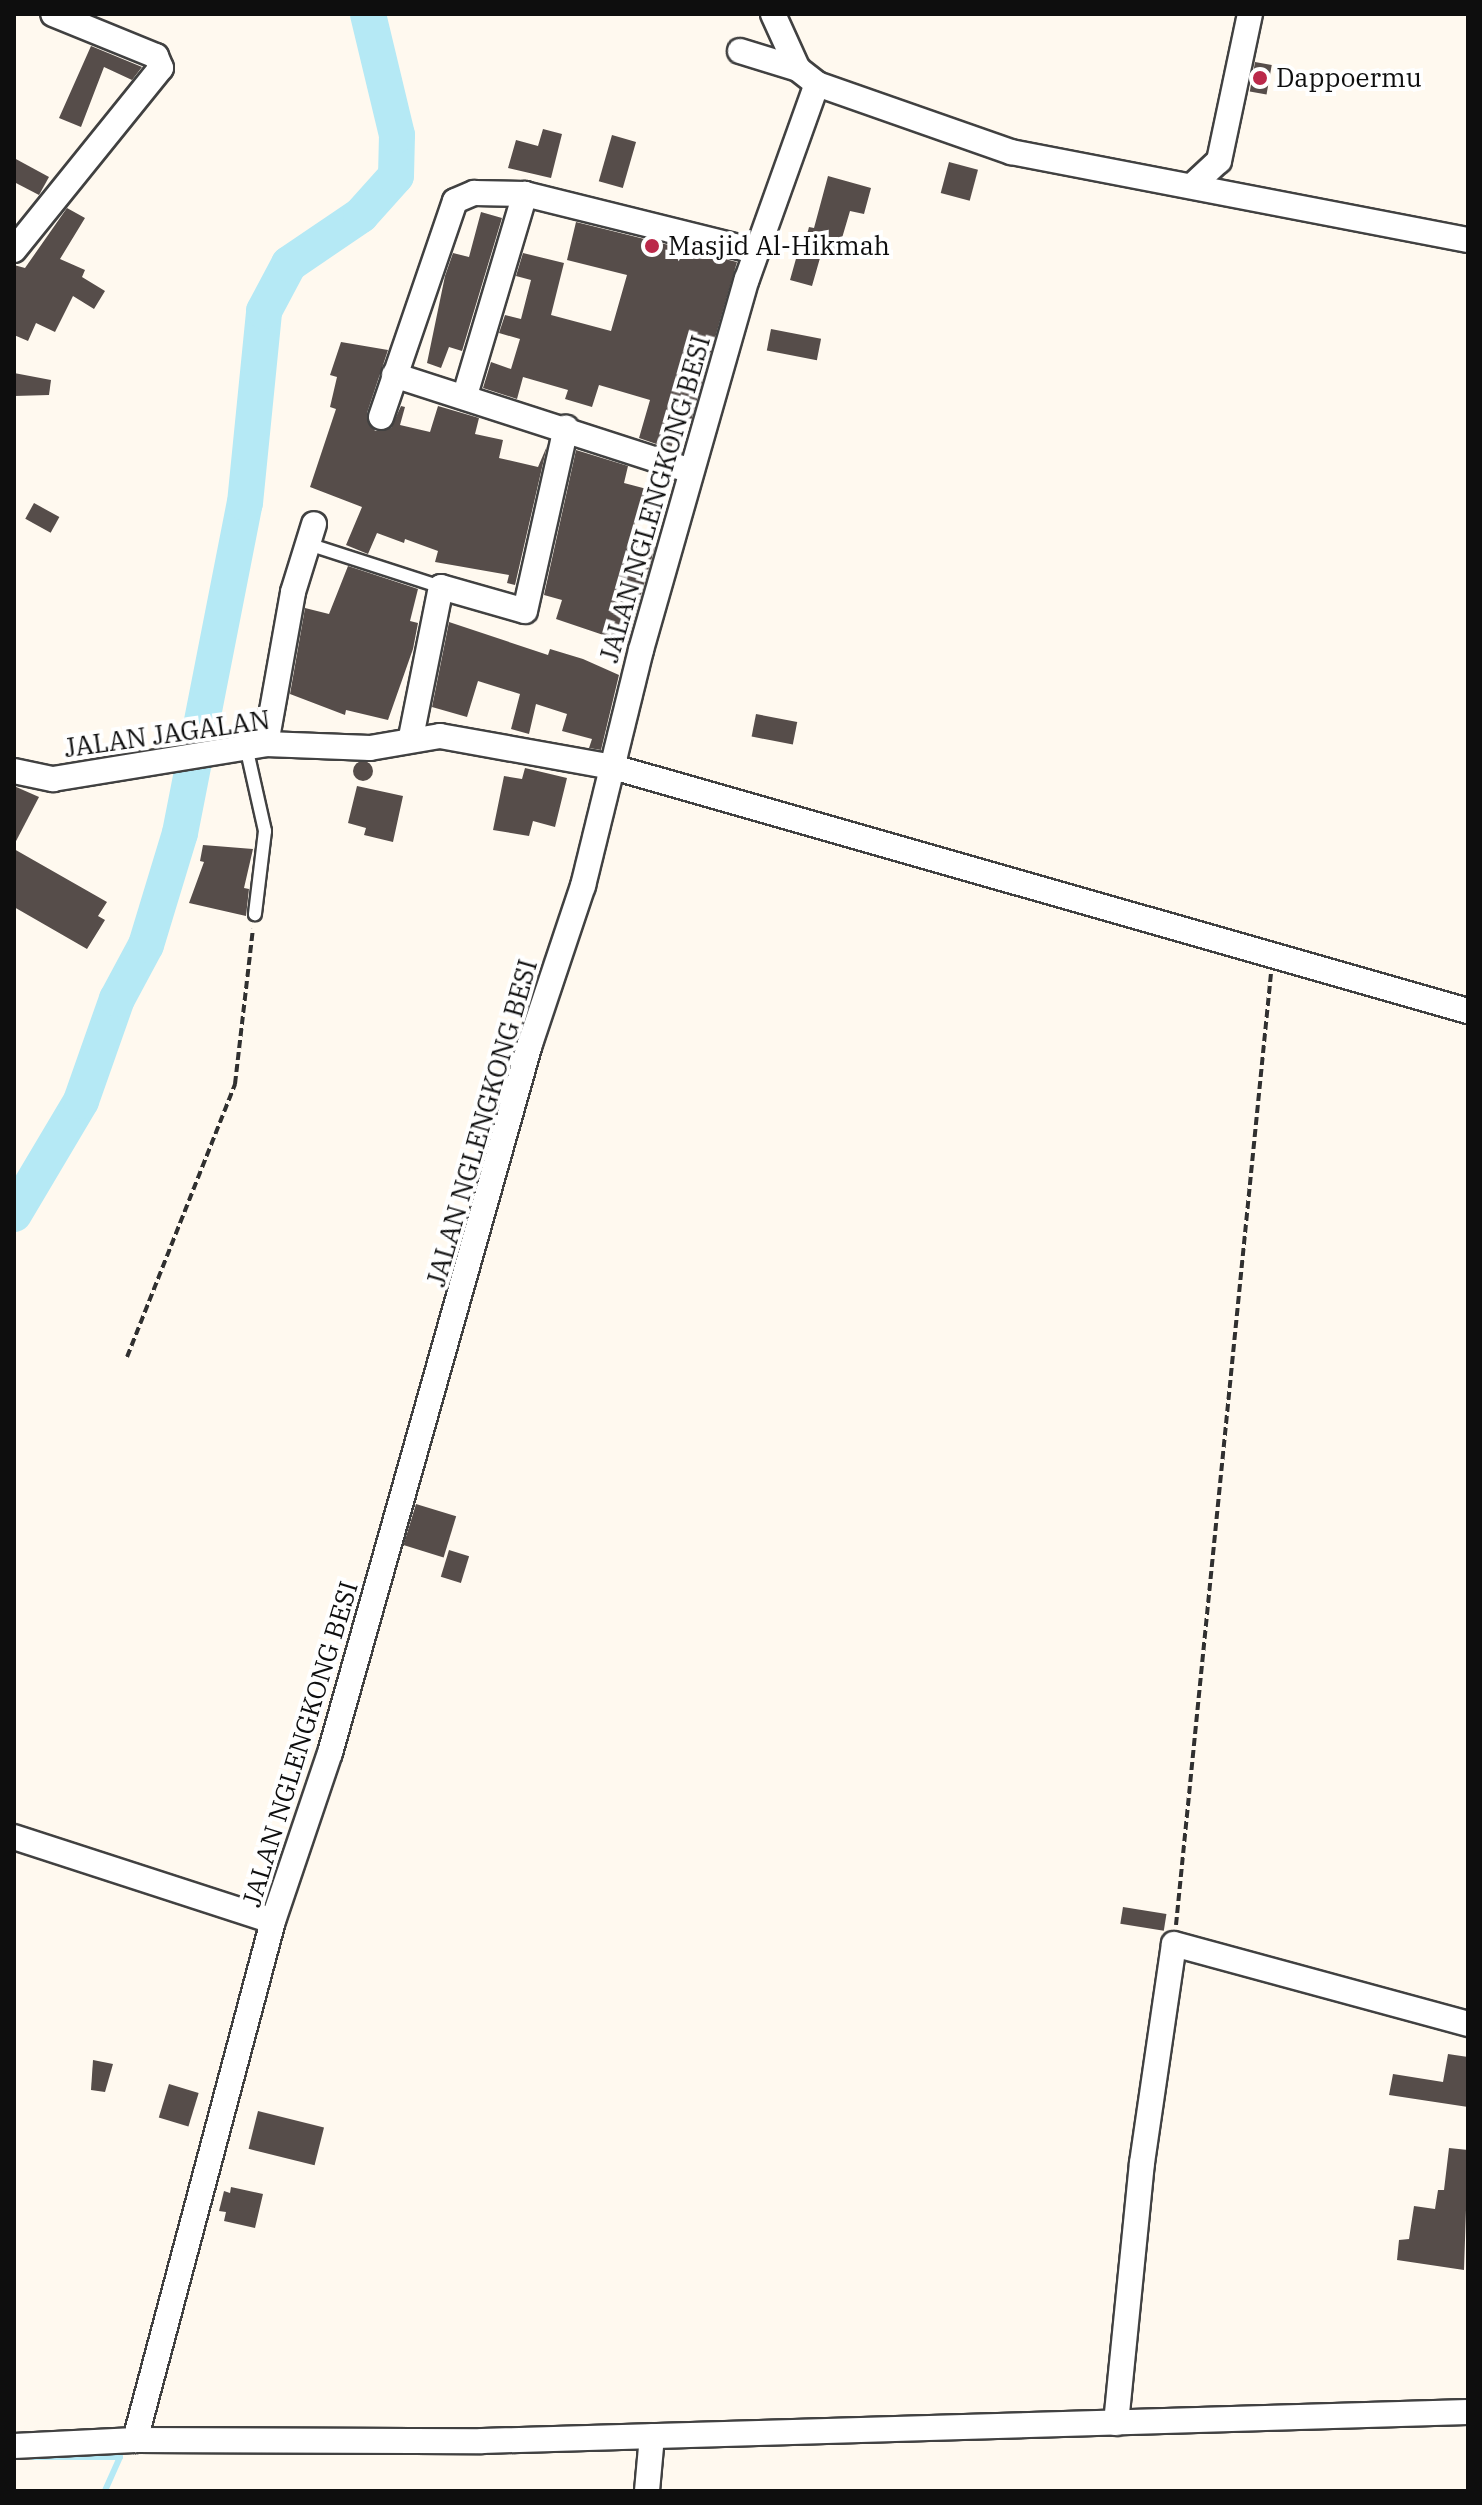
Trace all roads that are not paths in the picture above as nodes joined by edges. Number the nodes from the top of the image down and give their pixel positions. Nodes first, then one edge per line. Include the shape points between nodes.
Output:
1 (53, 14) edge
2 (773, 14) edge
3 (1250, 14) edge
4 (740, 51) dead end
5 (798, 69) junction
6 (817, 84) junction
7 (1219, 161) junction
8 (1194, 184) junction
9 (1237, 193) junction
10 (525, 194) junction
11 (1468, 240) edge
12 (14, 250) edge
13 (756, 251) junction
14 (394, 375) junction
15 (465, 395) junction
16 (381, 417) dead end
17 (566, 428) junction
18 (691, 471) junction
19 (311, 534) joint
20 (441, 587) junction
21 (411, 737) junction
22 (256, 748) junction
23 (613, 767) junction
24 (14, 771) edge
25 (255, 914) road end
26 (1468, 1011) edge
27 (14, 1837) edge
28 (273, 1921) junction
29 (1468, 2024) edge
30 (1468, 2412) edge
31 (1116, 2423) junction
32 (652, 2436) junction
33 (135, 2440) junction
34 (14, 2446) edge
35 (647, 2491) edge

1 - 12 street via 156,56 161,68
2 - 5 street
3 - 7 street
4 - 5 street
5 - 6 street
6 - 8 street via 1011,152 1099,173
6 - 13 street, JALAN NGLENGKONG BESI
7 - 8 street
7 - 9 street
8 - 9 street
9 - 11 street
10 - 13 street
10 - 14 street via 474,193 455,201
10 - 15 street
13 - 18 street, JALAN NGLENGKONG BESI
14 - 15 street
14 - 16 street
15 - 17 street
17 - 18 street
17 - 20 street via 525,611
18 - 23 street, JALAN NGLENGKONG BESI
19 - 20 lane
19 - 22 street
20 - 21 street
21 - 22 street, JALAN JAGALAN via 370,748
21 - 23 street, JALAN JAGALAN via 440,736
22 - 24 street, JALAN JAGALAN via 53,779
22 - 25 lane via 265,831
23 - 26 street, JALAN JAGALAN
23 - 28 street, JALAN NGLENGKONG BESI via 330,1753
27 - 28 street
28 - 33 street, JALAN NGLENGKONG BESI
29 - 31 street via 1174,1944 1142,2163
30 - 31 street
31 - 32 street
32 - 33 street
32 - 35 street
33 - 34 street

